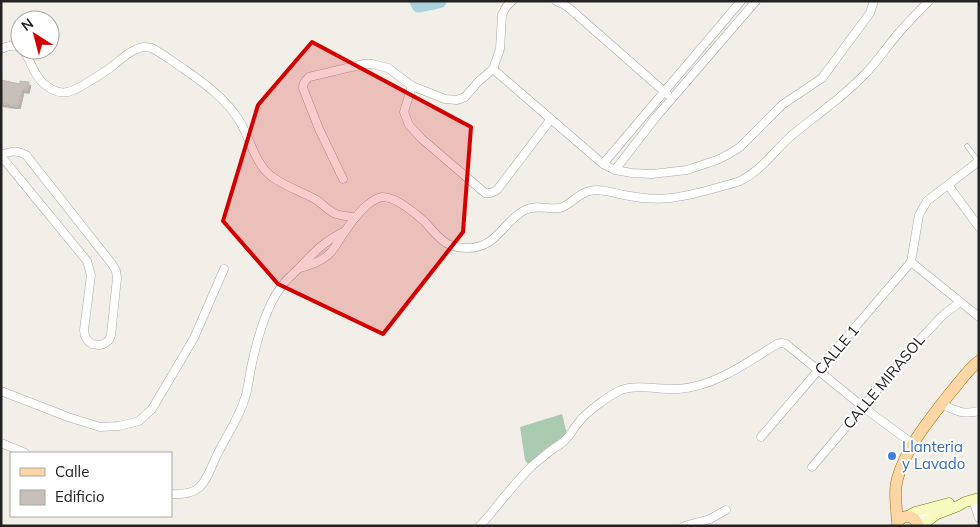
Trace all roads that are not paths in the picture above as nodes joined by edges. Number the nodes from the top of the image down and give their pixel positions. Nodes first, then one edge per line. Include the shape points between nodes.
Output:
1 (512, 1) edge
2 (556, 1) edge
3 (742, 1) edge
4 (756, 1) edge
5 (874, 1) edge
6 (929, 1) edge
7 (29, 60) edge
8 (493, 69) junction
9 (412, 86) junction
10 (664, 91) junction
11 (672, 98) junction
12 (551, 119) junction
13 (967, 146) dead end
14 (1, 156) edge
15 (979, 161) edge
16 (602, 164) junction
17 (615, 170) junction
18 (342, 179) dead end
19 (948, 185) junction
20 (355, 218) junction
21 (979, 227) edge
22 (911, 262) junction
23 (224, 269) dead end
24 (960, 302) junction
25 (979, 317) edge
26 (979, 361) edge
27 (818, 371) junction
28 (1, 392) edge
29 (942, 404) junction
30 (863, 407) junction
31 (979, 410) edge
32 (761, 437) dead end
33 (1, 443) edge
34 (913, 444) junction
35 (23, 452) edge
36 (812, 467) dead end
37 (172, 494) edge
38 (972, 500) edge
39 (726, 510) dead end
40 (979, 518) edge
41 (902, 521) edge
42 (920, 522) edge
43 (480, 526) edge
44 (684, 526) edge

1 - 8 street via 502,15 500,49
2 - 10 street via 569,8
3 - 10 street
4 - 11 street
5 - 17 street via 870,13 822,78 782,105 740,147 686,170 652,174
6 - 20 street via 866,73 806,123 754,173 739,182 670,198 650,199 590,191 561,208 532,207 524,211 488,244 478,248 451,246 424,221 389,197 376,199
7 - 20 street via 37,77 61,93 70,92 98,76 131,51 145,46 152,48 220,96 238,119 262,166 271,175 331,211
8 - 9 street via 465,97 457,100 445,99
8 - 12 street
9 - 12 street via 404,112 408,125 485,193 497,190
9 - 18 street via 388,68 372,64 305,80 303,88
10 - 11 street
10 - 16 street
11 - 17 street
12 - 16 street
13 - 15 lane
14 - 14 street via 87,261 91,275 84,330 92,344 104,344 111,335 116,271 26,155 14,151
15 - 19 street
16 - 17 street
19 - 21 street
19 - 22 street via 927,201 919,215
20 - 37 street via 344,231 311,254 275,296 257,339 239,415 208,476 192,492
22 - 24 street
22 - 27 street, CALLE 1
23 - 28 street via 194,338 152,409 139,421 100,427
24 - 25 street
24 - 30 street, CALLE MIRASOL via 915,344
26 - 29 main road
27 - 30 street
27 - 32 street, CALLE 1
27 - 43 street via 782,343 731,373 698,386 622,390 586,414 565,440 533,465
29 - 31 street via 959,412
29 - 34 main road
30 - 34 street
30 - 36 street, CALLE MIRASOL
33 - 35 street
34 - 41 main road via 897,480 896,508
38 - 40 street
38 - 41 main road via 915,512
38 - 42 main road
39 - 44 street via 710,519
41 - 42 main road via 914,519

